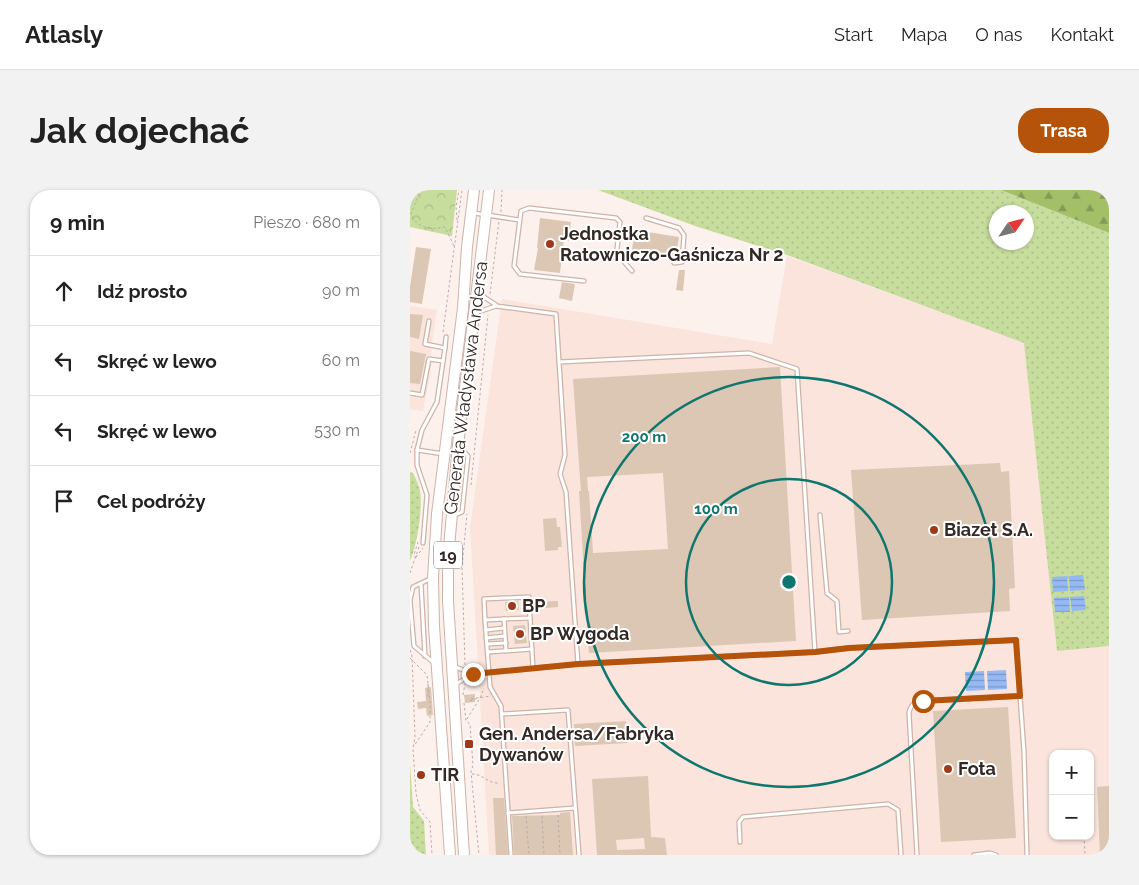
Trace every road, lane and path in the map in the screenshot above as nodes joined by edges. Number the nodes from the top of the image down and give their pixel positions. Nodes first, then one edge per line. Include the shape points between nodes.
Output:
1 (460, 190) edge
2 (474, 190) edge
3 (489, 190) edge
4 (502, 190) edge
5 (422, 191) edge
6 (410, 211) edge
7 (471, 213) junction
8 (411, 214) edge
9 (486, 215) junction
10 (500, 217) junction
11 (646, 218) dead end
12 (520, 220) junction
13 (454, 246) junction
14 (674, 264) dead end
15 (632, 271) dead end
16 (584, 281) dead end
17 (477, 292) junction
18 (490, 296) dead end
19 (496, 306) junction
20 (474, 313) junction
21 (488, 313) dead end
22 (429, 321) dead end
23 (446, 337) dead end
24 (438, 347) junction
25 (445, 348) junction
26 (443, 361) junction
27 (559, 362) junction
28 (410, 393) edge
29 (417, 428) dead end
30 (417, 450) junction
31 (410, 453) edge
32 (444, 454) junction
33 (470, 486) dead end
34 (467, 514) dead end
35 (820, 515) dead end
36 (418, 535) dead end
37 (423, 543) junction
38 (416, 558) junction
39 (410, 573) edge
40 (433, 578) junction
41 (421, 584) junction
42 (410, 600) edge
43 (530, 618) junction
44 (504, 619) junction
45 (485, 620) junction
46 (504, 628) junction
47 (486, 630) junction
48 (848, 630) dead end
49 (531, 632) junction
50 (540, 632) dead end
51 (505, 636) junction
52 (486, 638) junction
53 (506, 643) junction
54 (487, 644) junction
55 (532, 649) junction
56 (410, 650) edge
57 (506, 651) junction
58 (488, 652) junction
59 (815, 652) junction
60 (425, 656) junction
61 (410, 658) edge
62 (412, 660) junction
63 (578, 664) junction
64 (438, 665) junction
65 (452, 665) junction
66 (465, 666) dead end
67 (533, 668) junction
68 (488, 673) junction
69 (473, 674) junction
70 (428, 683) junction
71 (465, 684) dead end
72 (453, 686) junction
73 (462, 695) dead end
74 (494, 696) junction
75 (1020, 696) junction
76 (428, 698) dead end
77 (480, 698) junction
78 (471, 700) dead end
79 (464, 704) dead end
80 (502, 714) junction
81 (466, 721) junction
82 (410, 728) edge
83 (415, 728) junction
84 (413, 746) junction
85 (471, 773) junction
86 (506, 783) junction
87 (575, 808) junction
88 (558, 809) junction
89 (542, 810) junction
90 (526, 812) junction
91 (508, 813) junction
92 (1084, 840) edge
93 (740, 842) dead end
94 (432, 855) edge
95 (450, 855) edge
96 (464, 855) edge
97 (479, 855) edge
98 (511, 855) edge
99 (529, 855) edge
100 (544, 855) edge
101 (560, 855) edge
102 (578, 855) edge
103 (901, 855) edge
104 (917, 855) edge
105 (974, 855) edge
106 (996, 855) edge
107 (1027, 855) edge
108 (1085, 855) edge

1 - 13 path
2 - 7 highway, Generała Władysława Andersa / 19
3 - 9 highway, Generała Władysława Andersa / 19
4 - 10 path
5 - 8 path
6 - 8 path
7 - 9 lane
7 - 32 highway, Generała Władysława Andersa / 19 via 464,300
8 - 13 path via 423,228 445,227
9 - 10 lane
9 - 17 highway, Generała Władysława Andersa / 19
10 - 12 lane
10 - 18 path
11 - 14 lane via 679,228 684,235 682,262
12 - 15 lane via 521,212 528,208 616,218 620,222 619,256
12 - 16 lane via 514,266 520,274
13 - 24 path via 444,331
17 - 19 lane
17 - 20 highway, Generała Władysława Andersa / 19
19 - 20 lane
19 - 27 lane via 556,314
20 - 65 highway, Generała Władysława Andersa / 19 via 448,559
21 - 33 path
22 - 24 lane via 425,344
23 - 25 lane
24 - 25 lane
25 - 26 lane
26 - 28 lane via 429,359 422,395
26 - 30 lane via 437,402 422,430
27 - 59 lane via 749,353 796,369
27 - 63 lane via 565,455 560,474 566,492
29 - 31 path
30 - 32 lane
30 - 37 lane via 417,464 427,495
32 - 40 highway, Generała Władysława Andersa / 19
34 - 66 path via 462,567
35 - 48 lane via 827,593 837,601 839,632
36 - 38 path
37 - 38 path
37 - 38 path
38 - 39 path
40 - 41 lane
40 - 64 highway, Generała Władysława Andersa / 19
41 - 42 lane via 413,587
41 - 60 lane
42 - 60 lane via 414,646
43 - 44 lane
43 - 45 lane via 529,597 484,599
43 - 49 lane
44 - 45 lane
44 - 46 lane
45 - 47 lane
46 - 47 lane
46 - 51 lane
47 - 52 lane
49 - 50 lane
49 - 55 lane
51 - 52 lane
51 - 53 lane
52 - 54 lane
53 - 54 lane
53 - 57 lane
54 - 58 lane
55 - 57 lane
55 - 67 lane
56 - 62 path
57 - 58 lane
58 - 68 lane
59 - 63 lane
59 - 75 lane via 1016,640
60 - 64 lane
61 - 62 path
62 - 70 path via 427,674
62 - 83 path
63 - 67 lane
64 - 95 highway, Generała Władysława Andersa / 19
65 - 69 lane
65 - 72 highway, Generała Władysława Andersa / 19
67 - 68 lane
68 - 69 lane
68 - 74 lane
69 - 72 lane
70 - 76 path
70 - 84 path via 430,722
71 - 73 path
72 - 96 highway, Generała Władysława Andersa / 19
74 - 77 path
74 - 80 lane via 500,701
75 - 104 lane via 923,701 910,706
75 - 107 lane
77 - 78 path
77 - 81 path
79 - 81 path
80 - 86 lane
80 - 87 lane via 568,710
81 - 85 path via 470,724
82 - 83 path
83 - 84 path
84 - 94 path via 418,804 430,822
85 - 86 path via 493,784
85 - 97 path
86 - 91 lane
87 - 88 lane
87 - 102 lane
88 - 89 lane
88 - 101 path
89 - 90 lane
89 - 100 path
90 - 91 lane
90 - 99 path
91 - 98 lane
92 - 108 path
93 - 103 lane via 739,822 743,817 888,804 898,810
105 - 106 lane

